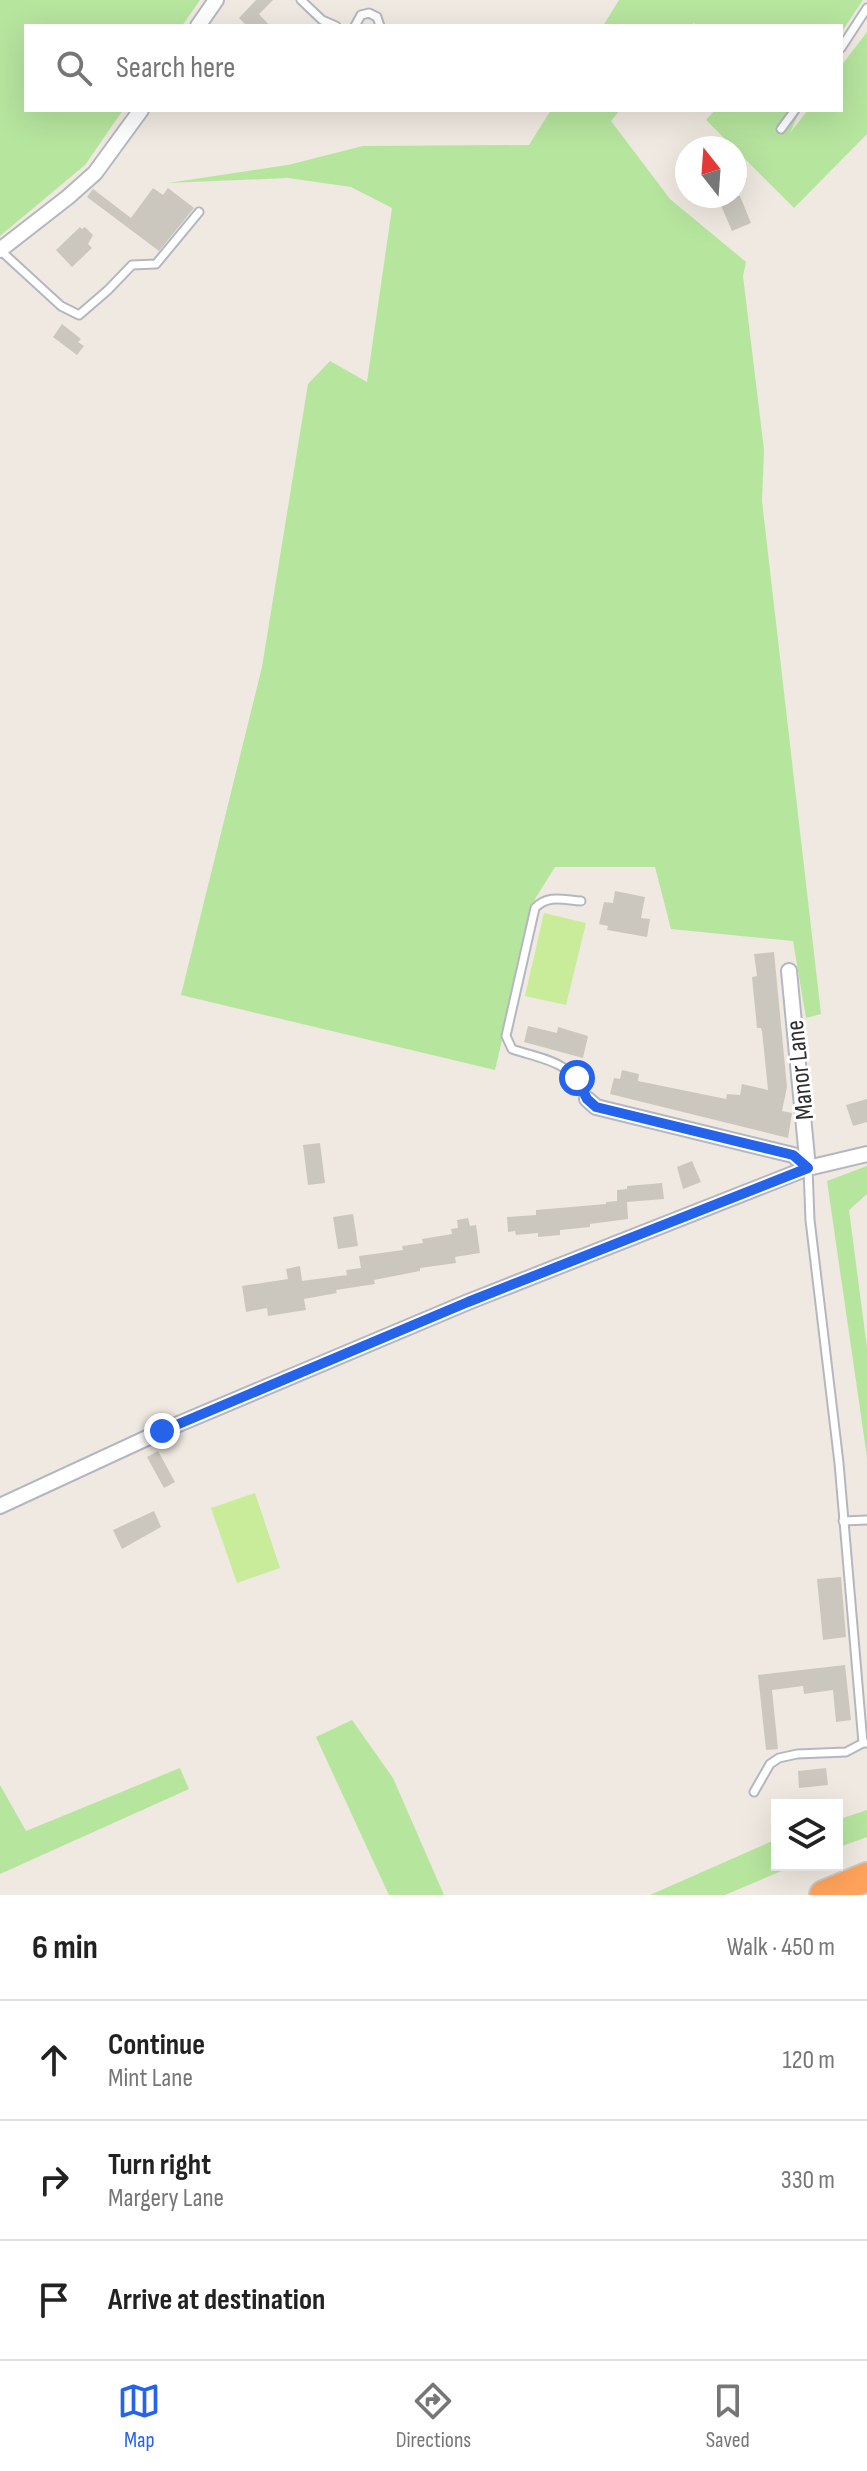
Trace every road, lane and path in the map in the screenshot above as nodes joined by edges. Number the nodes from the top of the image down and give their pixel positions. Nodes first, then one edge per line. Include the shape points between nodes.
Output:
1 (216, 0) edge
2 (301, 0) edge
3 (867, 8) edge
4 (199, 24) edge
5 (331, 24) edge
6 (356, 24) edge
7 (379, 24) edge
8 (843, 45) edge
9 (140, 112) edge
10 (794, 112) edge
11 (781, 129) dead end
12 (199, 212) dead end
13 (0, 250) edge
14 (581, 901) dead end
15 (789, 971) dead end
16 (587, 1099) joint
17 (867, 1154) edge
18 (808, 1168) junction
19 (0, 1506) edge
20 (867, 1520) edge
21 (843, 1521) junction
22 (865, 1743) edge
23 (754, 1792) dead end
24 (867, 1877) edge
25 (824, 1895) edge

1 - 4 street
2 - 5 lane
3 - 8 lane
6 - 7 lane via 369,13
9 - 13 street via 95,173
10 - 11 lane
12 - 13 lane via 162,259 132,265 79,315 61,306
14 - 16 lane via 550,898 535,908 506,1036 512,1049 567,1067
15 - 18 street, Manor Lane
16 - 18 street via 596,1107 793,1155
17 - 18 street
18 - 19 street via 468,1302 162,1431
18 - 21 lane
20 - 21 lane
21 - 22 lane
22 - 23 lane via 846,1752 779,1758
24 - 25 highway

